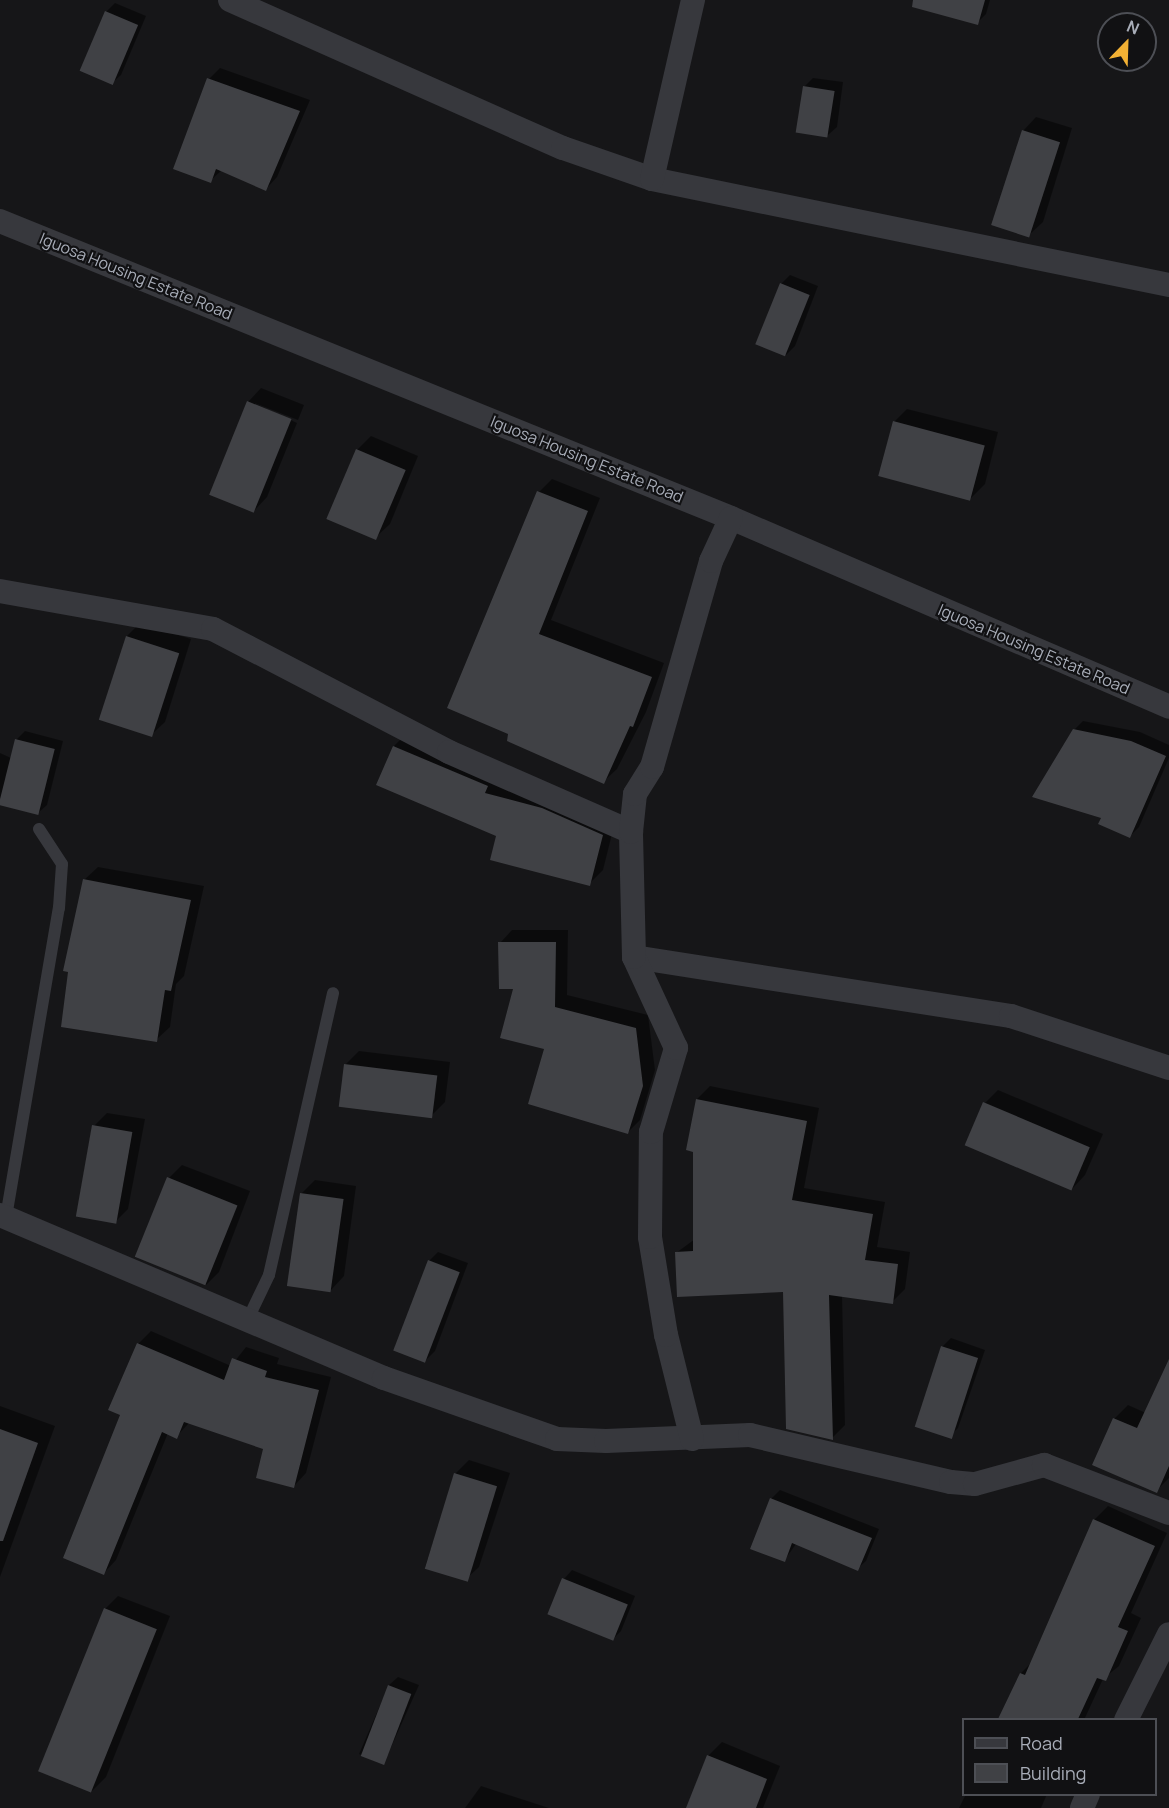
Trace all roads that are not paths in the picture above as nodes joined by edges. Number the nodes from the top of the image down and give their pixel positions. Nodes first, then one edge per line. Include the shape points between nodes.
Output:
1 (230, 0) edge
2 (693, 0) edge
3 (652, 179) junction
4 (0, 221) edge
5 (1169, 284) edge
6 (731, 518) junction
7 (0, 591) edge
8 (1169, 707) edge
9 (39, 829) dead end
10 (631, 832) junction
11 (634, 957) junction
12 (333, 993) dead end
13 (1169, 1068) edge
14 (3, 1216) edge
15 (247, 1321) junction
16 (692, 1439) junction
17 (1169, 1513) edge
18 (1169, 1634) edge
19 (1127, 1718) edge

1 - 3 street via 563,148
2 - 3 street
3 - 5 street
4 - 6 street, Iguosa Housing Estate Road
6 - 8 street, Iguosa Housing Estate Road
6 - 10 street via 711,561 652,766 635,794
7 - 10 street via 213,629 449,752
9 - 14 lane via 62,864 59,908
10 - 11 street
11 - 13 street via 1011,1016
11 - 16 street via 676,1048 651,1132 650,1237 666,1335
12 - 15 lane via 269,1275
14 - 15 street
15 - 16 street via 384,1377 558,1439
16 - 17 street via 750,1436 951,1482 975,1484 1044,1466
18 - 19 street

